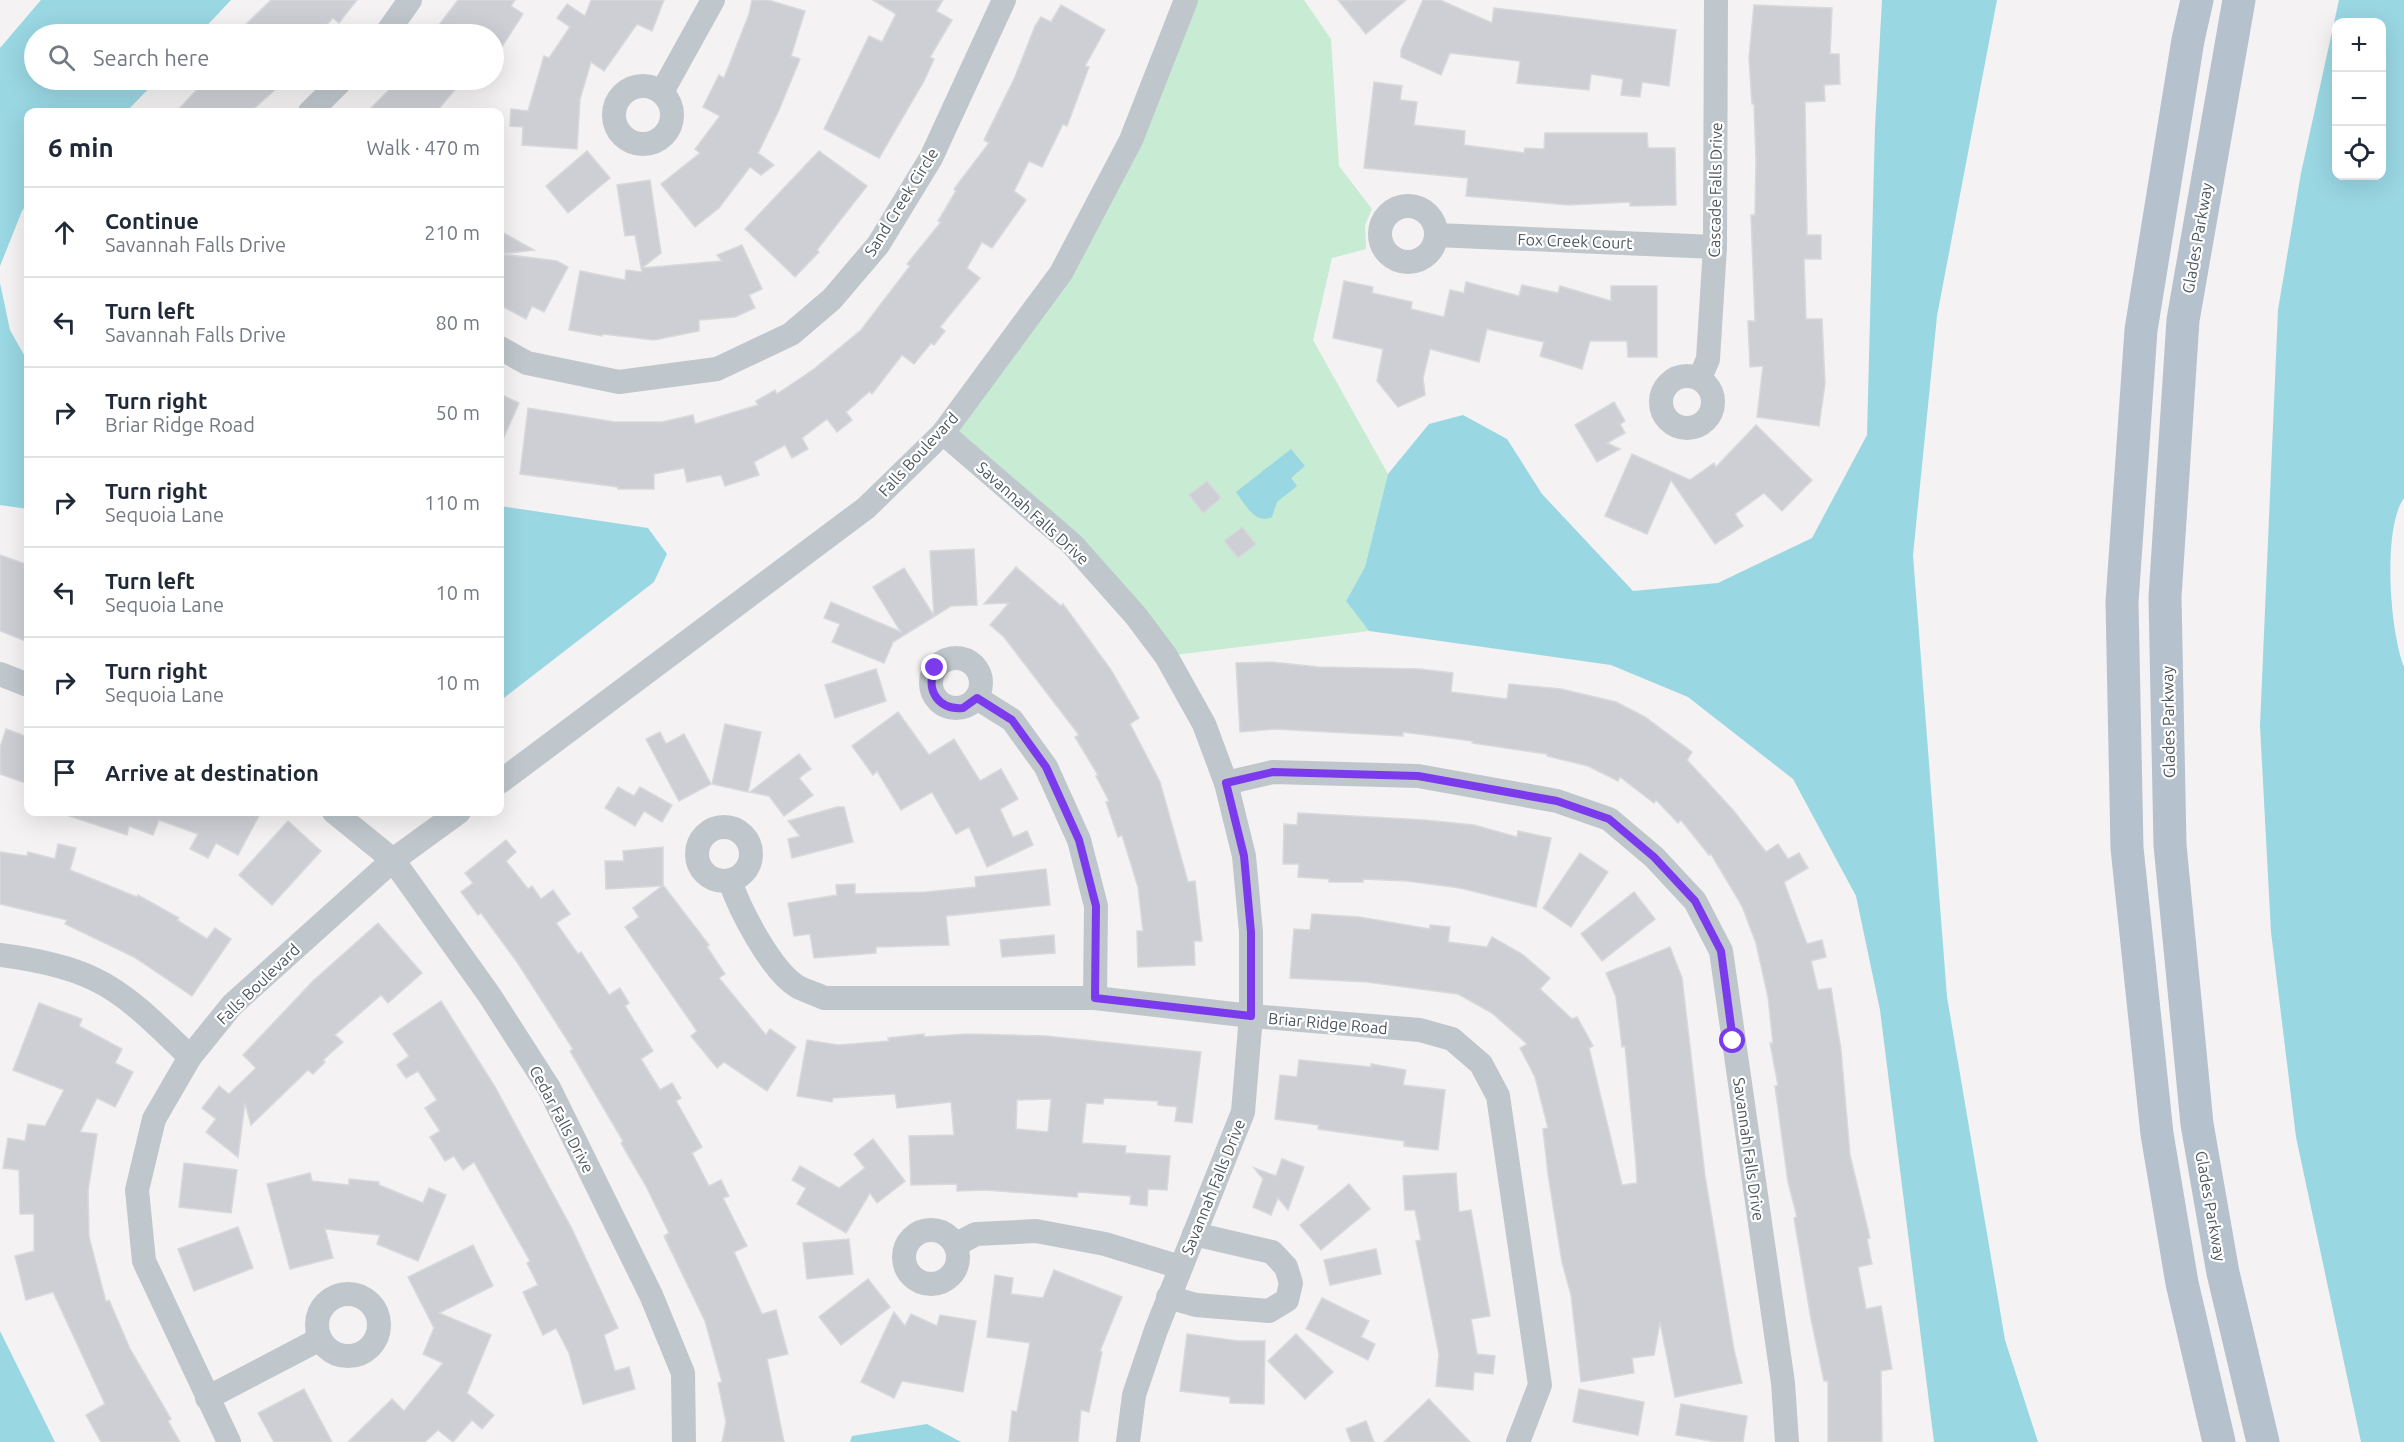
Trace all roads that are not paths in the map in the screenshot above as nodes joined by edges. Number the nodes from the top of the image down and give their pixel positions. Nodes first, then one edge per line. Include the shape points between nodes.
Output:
1 (410, 0) edge
2 (713, 0) edge
3 (1004, 0) edge
4 (1716, 0) edge
5 (2197, 0) edge
6 (2239, 0) edge
7 (1182, 1) edge
8 (393, 24) edge
9 (332, 90) edge
10 (662, 92) dead end
11 (314, 108) edge
12 (1436, 235) dead end
13 (1715, 247) junction
14 (504, 350) edge
15 (1700, 378) dead end
16 (943, 433) junction
17 (0, 674) edge
18 (24, 683) edge
19 (977, 698) dead end
20 (504, 779) edge
21 (1226, 783) junction
22 (339, 816) edge
23 (454, 816) edge
24 (393, 860) junction
25 (730, 881) dead end
26 (0, 955) edge
27 (1095, 998) junction
28 (1251, 1016) junction
29 (190, 1057) junction
30 (1194, 1234) junction
31 (956, 1245) dead end
32 (1180, 1266) junction
33 (1168, 1297) junction
34 (320, 1339) dead end
35 (207, 1398) junction
36 (229, 1442) edge
37 (684, 1442) edge
38 (1128, 1442) edge
39 (1518, 1442) edge
40 (1787, 1442) edge
41 (2219, 1442) edge
42 (2263, 1442) edge

1 - 8 street
2 - 10 street
3 - 14 street, Sand Creek Circle via 931,158 878,245 832,299 791,334 717,369 619,382 527,363
4 - 13 street, Cascade Falls Drive
5 - 41 main road via 2140,330 2122,602 2127,848 2157,1134 2182,1283
6 - 42 main road, Glades Parkway via 2182,320 2165,597 2170,845 2197,1124 2223,1273
7 - 16 street, Falls Boulevard via 1131,140 1060,273
9 - 11 street
12 - 13 street, Fox Creek Court
13 - 15 street, Cascade Falls Drive via 1708,359
16 - 20 street, Falls Boulevard via 866,508
16 - 21 street, Savannah Falls Drive via 1072,544 1136,616 1166,656 1203,724
17 - 18 street
19 - 27 street via 1012,720 1046,767 1079,840 1096,906
21 - 28 street, Savannah Falls Drive via 1244,856 1251,932
21 - 40 street, Savannah Falls Drive via 1273,772 1418,776 1557,801 1609,819 1654,857 1695,901 1721,951 1783,1383
22 - 24 street, Cedar Falls Drive
23 - 24 street, Falls Boulevard
24 - 29 street, Falls Boulevard via 232,1005
24 - 37 street, Cedar Falls Drive via 490,996 549,1088 651,1295 683,1373
25 - 27 street, Briar Ridge Road via 736,900 778,969 797,986 824,998
26 - 29 street via 33,959 94,979 146,1015
27 - 28 street, Briar Ridge Road
28 - 30 street, Savannah Falls Drive via 1244,1112
28 - 39 street, Briar Ridge Road via 1420,1030 1452,1039 1480,1064 1498,1096 1540,1385
29 - 35 street, Falls Boulevard via 153,1119 137,1190 144,1261
30 - 32 street, Savannah Falls Drive
30 - 33 street via 1272,1252 1289,1275 1287,1300 1269,1311 1196,1305
31 - 32 street via 976,1234 1036,1231 1105,1244
32 - 33 street, Savannah Falls Drive
33 - 38 street, Savannah Falls Drive via 1134,1395
34 - 35 street
35 - 36 street, Falls Boulevard

